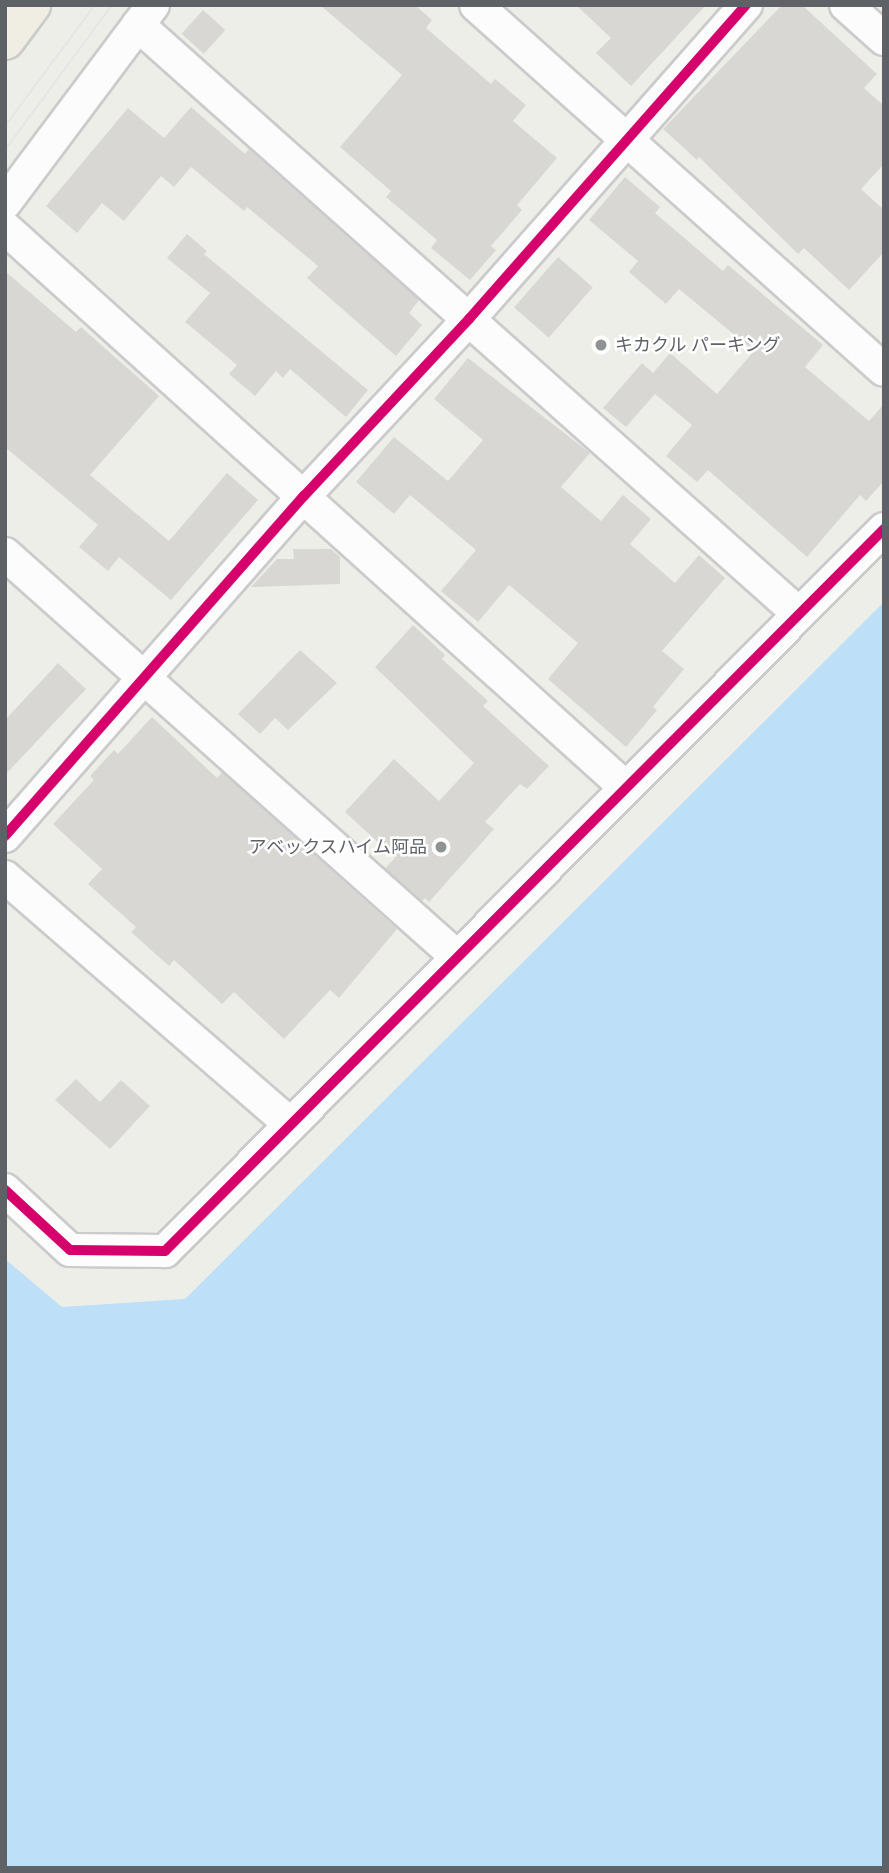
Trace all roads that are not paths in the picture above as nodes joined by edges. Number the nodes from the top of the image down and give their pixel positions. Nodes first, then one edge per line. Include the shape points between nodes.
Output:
1 (31, 5) edge
2 (476, 5) edge
3 (746, 5) edge
4 (846, 5) edge
5 (146, 15) edge
6 (884, 39) edge
7 (5, 40) edge
8 (628, 142) junction
9 (5, 203) edge
10 (5, 228) edge
11 (469, 319) junction
12 (884, 370) edge
13 (304, 496) junction
14 (884, 528) edge
15 (5, 554) edge
16 (799, 614) junction
17 (144, 680) junction
18 (625, 787) junction
19 (5, 836) edge
20 (5, 877) edge
21 (457, 957) junction
22 (290, 1124) junction
23 (5, 1190) edge

1 - 7 highway
2 - 8 street
3 - 8 street
4 - 6 street
5 - 9 street
5 - 11 street
8 - 11 street
8 - 12 street
10 - 13 street
11 - 13 street
11 - 16 street
13 - 17 street
13 - 18 street
14 - 16 street
15 - 17 street
16 - 18 street
17 - 19 street
17 - 21 street
18 - 21 street
20 - 22 street
21 - 22 street
22 - 23 street via 165,1251 70,1250

